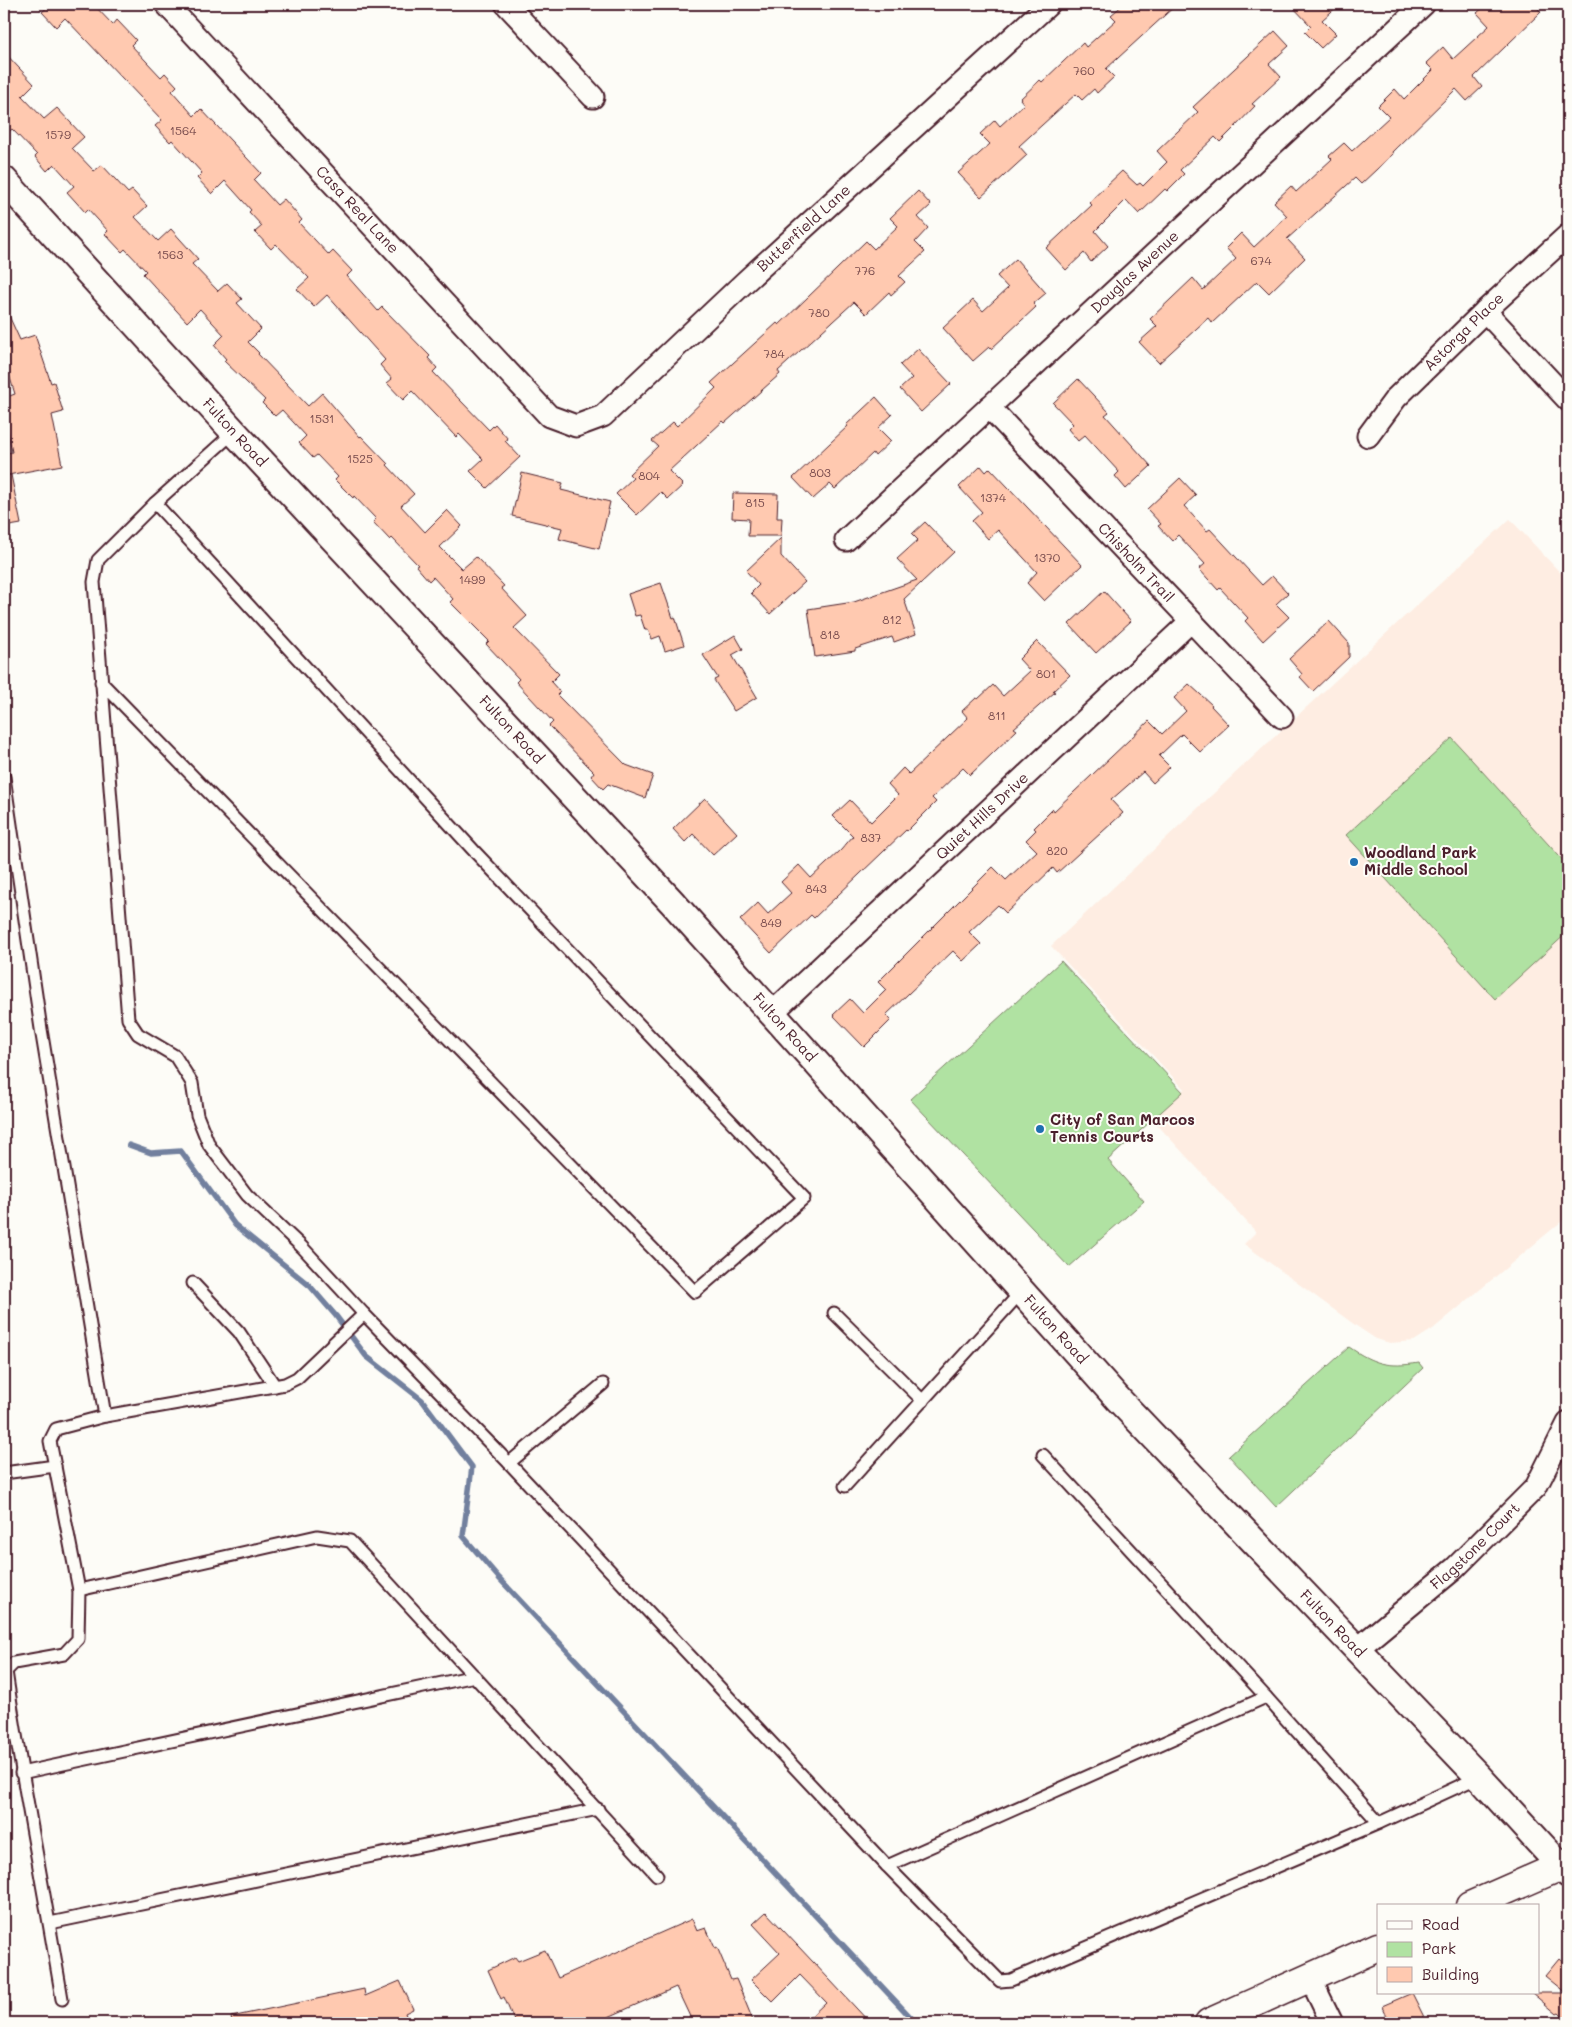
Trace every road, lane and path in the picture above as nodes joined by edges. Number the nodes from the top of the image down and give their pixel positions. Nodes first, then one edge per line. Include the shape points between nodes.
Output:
1 (166, 4) edge
2 (506, 4) edge
3 (1049, 4) edge
4 (1424, 4) edge
5 (593, 97) dead end
6 (4, 180) edge
7 (1568, 235) edge
8 (1486, 311) junction
9 (1568, 400) edge
10 (989, 407) junction
11 (549, 416) joint
12 (234, 432) junction
13 (1368, 436) dead end
14 (155, 503) junction
15 (846, 540) dead end
16 (1191, 621) junction
17 (101, 682) junction
18 (1282, 716) dead end
19 (4, 777) edge
20 (772, 1013) junction
21 (193, 1283) dead end
22 (1022, 1292) junction
23 (834, 1313) dead end
24 (364, 1314) junction
25 (603, 1384) dead end
26 (275, 1386) junction
27 (923, 1401) junction
28 (105, 1416) junction
29 (1568, 1423) edge
30 (1043, 1455) dead end
31 (510, 1463) junction
32 (55, 1466) junction
33 (4, 1473) edge
34 (845, 1486) dead end
35 (79, 1590) junction
36 (1356, 1650) junction
37 (475, 1676) junction
38 (1266, 1697) junction
39 (21, 1773) junction
40 (1479, 1777) junction
41 (598, 1809) junction
42 (1379, 1823) junction
43 (887, 1866) junction
44 (1566, 1868) edge
45 (658, 1874) dead end
46 (1475, 1904) edge
47 (50, 1923) junction
48 (1377, 1947) edge
49 (1310, 1978) junction
50 (62, 1999) dead end
51 (1209, 2023) edge
52 (1332, 2023) edge

1 - 11 street, Casa Real Lane
2 - 5 street
3 - 11 street, Butterfield Lane via 603,416 576,426
4 - 10 street, Douglas Avenue
6 - 12 street, Fulton Road
7 - 8 street, Astorga Place
8 - 9 street
8 - 13 street, Astorga Place via 1396,398
10 - 15 street, Douglas Avenue
10 - 16 street, Chisholm Trail
12 - 14 lane
12 - 20 street, Fulton Road
14 - 17 lane via 98,560 94,582
14 - 17 lane via 476,852 804,1198 694,1292
16 - 18 street, Chisholm Trail
16 - 20 street, Quiet Hills Drive
17 - 24 lane via 128,1019 138,1034 175,1056 192,1083 197,1115 209,1145 247,1195 302,1247
19 - 28 lane
20 - 22 street, Fulton Road
21 - 26 lane via 239,1332
22 - 27 lane
22 - 36 street, Fulton Road via 1119,1400
23 - 27 lane
24 - 26 lane via 296,1378
24 - 31 lane
25 - 31 lane
26 - 28 lane
27 - 34 lane
28 - 32 lane via 56,1429 50,1441
29 - 36 street, Flagstone Court via 1536,1487 1455,1568
30 - 38 lane
31 - 43 lane
32 - 33 lane
32 - 35 lane
35 - 37 lane via 318,1536 350,1541
35 - 39 lane via 78,1639 64,1654 14,1663 6,1672
36 - 40 street, Fulton Road
37 - 39 lane
37 - 41 lane
38 - 42 lane
38 - 43 lane
39 - 47 lane
40 - 42 lane
40 - 44 street, Fulton Road
41 - 45 lane
41 - 47 lane
42 - 43 lane via 1012,1980 1000,1981
44 - 46 main road
47 - 50 lane
48 - 49 main road
49 - 51 main road
49 - 52 street

